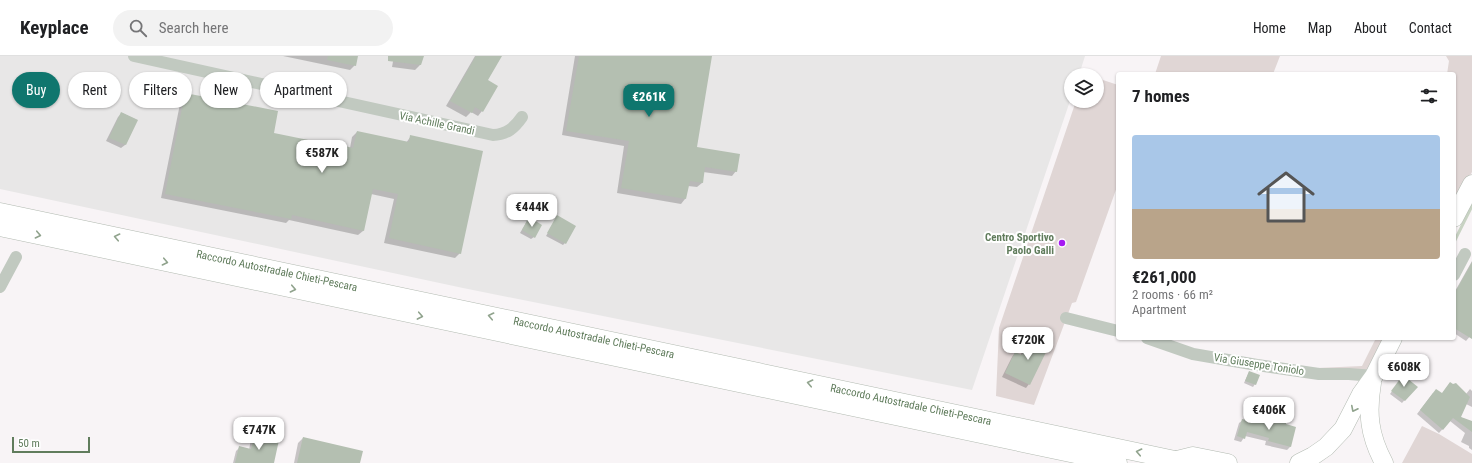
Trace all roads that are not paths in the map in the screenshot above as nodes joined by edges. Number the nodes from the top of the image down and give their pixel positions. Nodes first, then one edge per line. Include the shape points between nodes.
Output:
1 (134, 56) edge
2 (522, 117) dead end
3 (1472, 184) edge
4 (0, 212) edge
5 (1456, 214) edge
6 (0, 227) edge
7 (1465, 254) dead end
8 (16, 257) dead end
9 (1456, 271) edge
10 (0, 287) edge
11 (1066, 318) dead end
12 (1116, 330) edge
13 (1154, 340) edge
14 (1392, 340) edge
15 (1374, 376) junction
16 (1384, 460) edge
17 (1183, 462) edge
18 (1118, 463) edge
19 (1228, 463) edge
20 (1299, 463) edge

1 - 2 street, Via Achille Grandi via 493,135 508,132
3 - 5 highway
17 -> 4 highway, Raccordo Autostradale Chieti-Pescara
6 -> 18 highway, Raccordo Autostradale Chieti-Pescara
7 - 9 street
8 - 10 street
11 - 12 street
13 - 15 street, Via Giuseppe Toniolo via 1193,354 1257,365 1319,374
14 - 15 highway
15 - 16 highway via 1369,414 1372,433
15 -> 20 highway via 1361,394 1343,429 1326,447
17 - 19 highway via 1194,456

